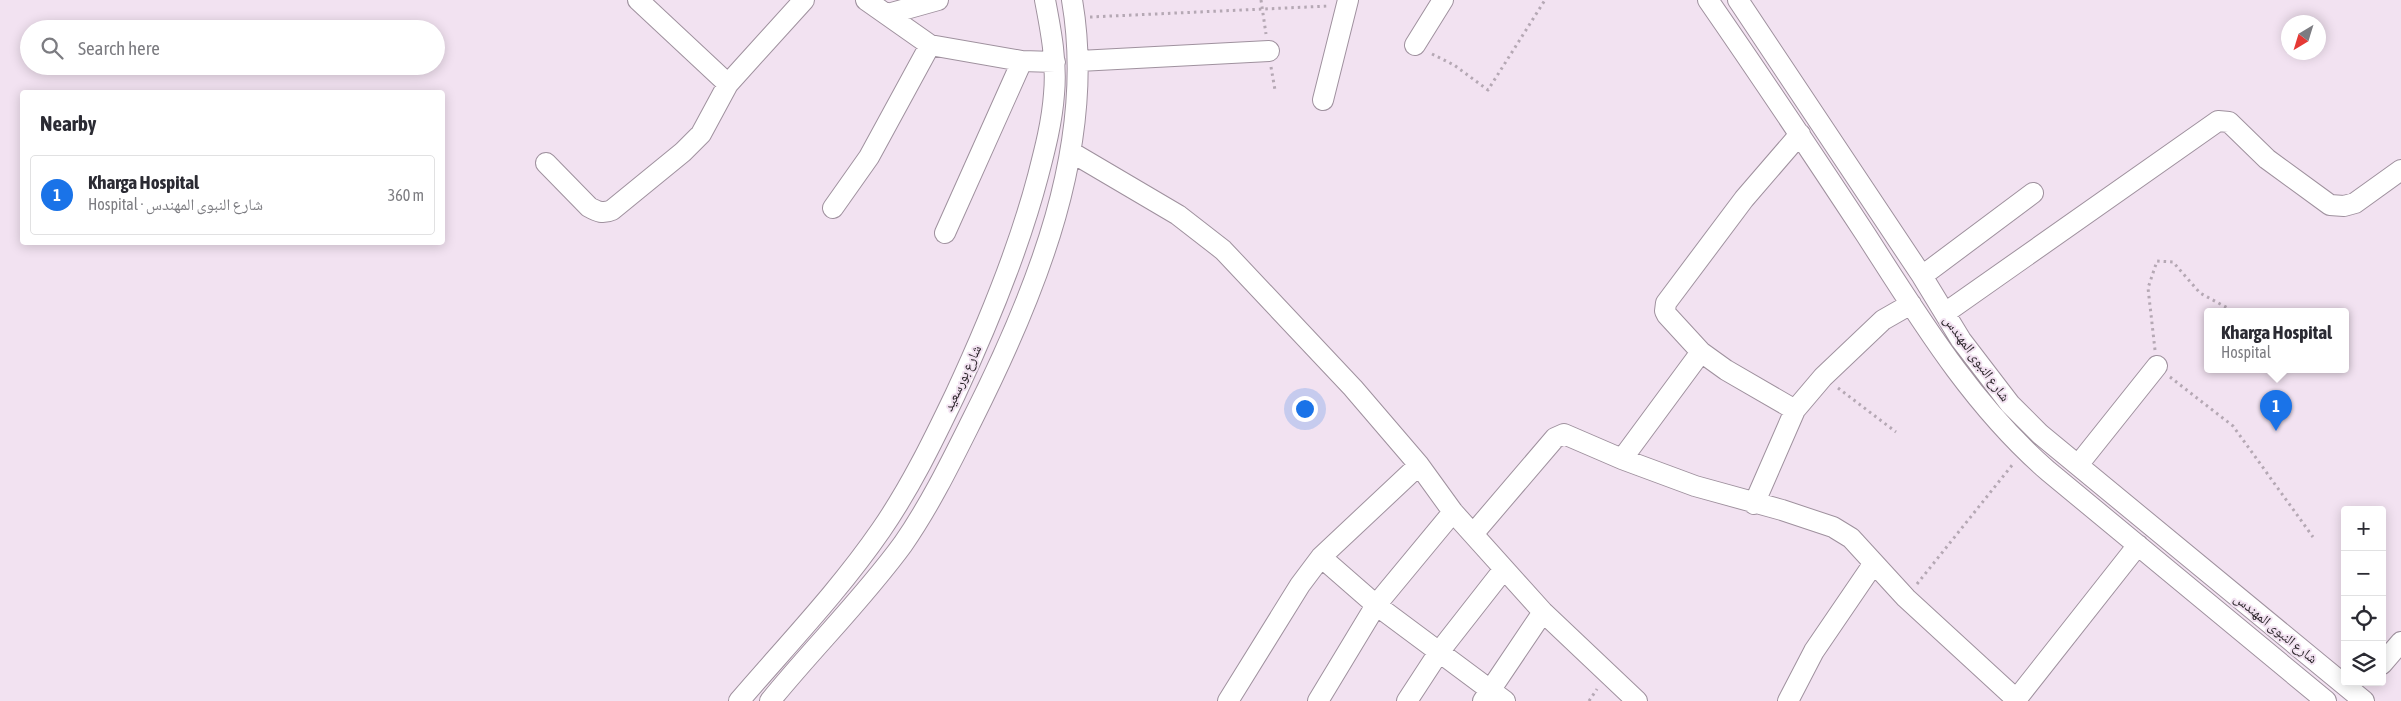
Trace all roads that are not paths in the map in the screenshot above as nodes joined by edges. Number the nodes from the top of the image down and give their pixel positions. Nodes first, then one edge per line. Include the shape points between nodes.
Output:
1 (638, 0) edge
2 (804, 0) edge
3 (866, 0) edge
4 (938, 0) edge
5 (1046, 0) edge
6 (1443, 0) edge
7 (1708, 0) edge
8 (1738, 0) edge
9 (1347, 2) edge
10 (1074, 9) edge
11 (888, 14) junction
12 (930, 45) junction
13 (1415, 45) road end
14 (1268, 51) dead end
15 (1022, 61) junction
16 (1079, 61) junction
17 (1055, 62) junction
18 (728, 84) junction
19 (1324, 100) dead end
20 (1800, 134) junction
21 (1071, 152) junction
22 (546, 163) dead end
23 (2401, 170) edge
24 (2033, 193) dead end
25 (833, 208) dead end
26 (1028, 214) junction
27 (1053, 222) junction
28 (945, 233) dead end
29 (1922, 276) junction
30 (1911, 304) junction
31 (1945, 313) junction
32 (1701, 352) junction
33 (2156, 366) road end
34 (1795, 410) junction
35 (1622, 460) junction
36 (1419, 465) junction
37 (2078, 465) junction
38 (1754, 504) junction
39 (1453, 512) junction
40 (1473, 534) junction
41 (2138, 545) junction
42 (1321, 557) junction
43 (1874, 564) junction
44 (1504, 569) junction
45 (1376, 605) junction
46 (1543, 612) junction
47 (2401, 642) edge
48 (1439, 652) junction
49 (2386, 659) edge
50 (2356, 694) edge
51 (1492, 697) edge
52 (2015, 700) edge
53 (739, 701) edge
54 (770, 701) edge
55 (1228, 701) edge
56 (1318, 701) edge
57 (1407, 701) edge
58 (1637, 701) edge
59 (1788, 701) edge
60 (2326, 701) edge

1 - 18 street
2 - 18 street
3 - 11 street
4 - 11 street
5 - 17 street, شارع بورسعيد
6 - 13 street
7 - 20 street, شارع النبوى المهندس
8 - 29 street, شارع النبوى المهندس
9 - 19 street
10 - 16 street, شارع بورسعيد
11 - 12 street
12 - 15 street
12 - 25 street via 869,157
14 - 16 street
15 - 17 street
15 - 28 street
16 - 21 street, شارع بورسعيد
17 - 26 street, شارع بورسعيد via 1047,139
18 - 22 street via 701,134 606,213 589,207
20 - 30 street, شارع النبوى المهندس
20 - 32 street via 1726,221 1666,303 1664,311
21 - 27 street, شارع بورسعيد
21 - 36 street via 1178,215 1223,250 1354,388
23 - 31 street via 2355,203 2330,205 2267,159 2230,122 2218,121
24 - 29 street
26 - 27 street
26 - 53 street, شارع بورسعيد via 971,361 934,439 897,504 860,559
27 - 54 street, شارع بورسعيد via 996,372 925,509 879,574
29 - 31 street, شارع النبوى المهندس
30 - 34 street via 1883,320 1823,377
30 - 41 street, شارع النبوى المهندس via 1967,386 1994,419 2024,450
31 - 37 street, شارع النبوى المهندس via 1984,373 2010,404
32 - 34 street
32 - 35 street
33 - 37 street
34 - 38 street
35 - 38 street
35 - 40 street via 1579,439 1558,435
36 - 39 street
36 - 42 street
37 - 50 street, شارع النبوى المهندس
38 - 43 street via 1833,527 1851,538
39 - 40 street
39 - 45 street
40 - 44 street
41 - 52 street
41 - 60 street, شارع النبوى المهندس
42 - 45 street
42 - 55 street
43 - 52 street
43 - 59 street via 1814,651
44 - 46 street
44 - 48 street
45 - 48 street
45 - 56 street
46 - 51 street
46 - 58 street
47 - 49 street
48 - 51 street
48 - 57 street

